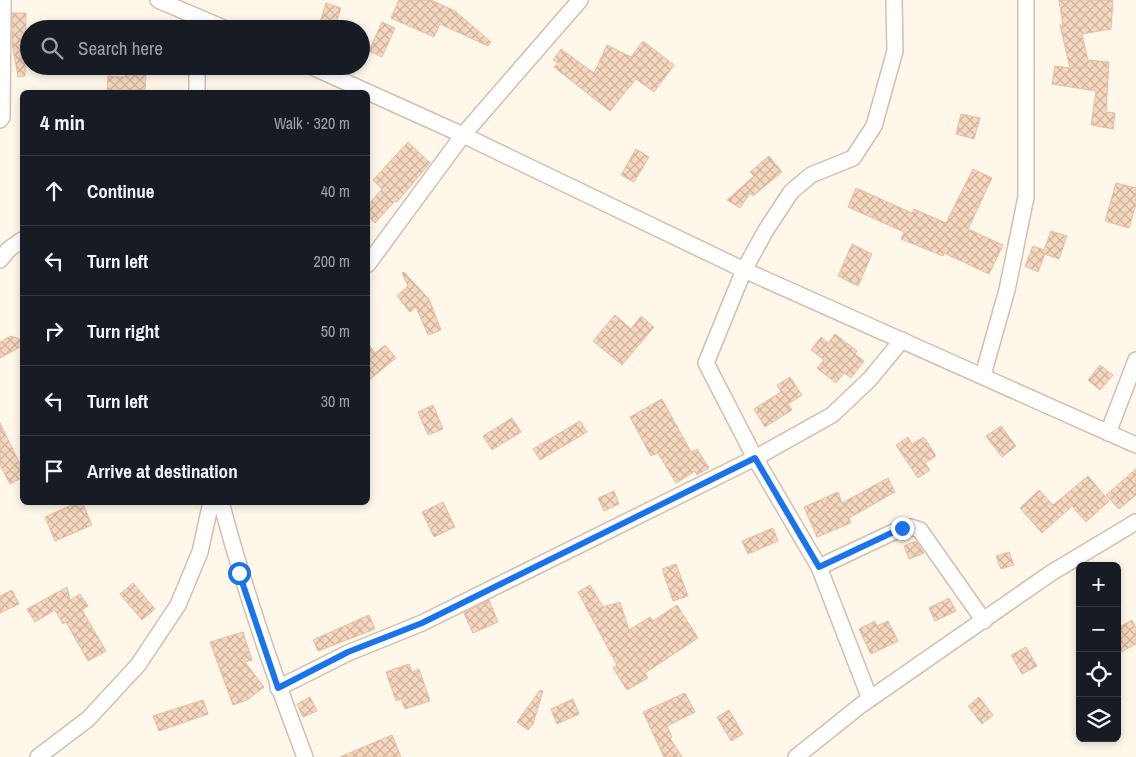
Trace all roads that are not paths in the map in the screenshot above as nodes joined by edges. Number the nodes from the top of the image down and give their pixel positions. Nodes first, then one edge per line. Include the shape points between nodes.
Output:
1 (2, 0) edge
2 (158, 0) edge
3 (580, 0) edge
4 (894, 0) edge
5 (1026, 0) edge
6 (193, 20) edge
7 (197, 75) edge
8 (330, 75) edge
9 (197, 90) edge
10 (363, 90) edge
11 (370, 93) edge
12 (0, 120) edge
13 (463, 135) junction
14 (20, 241) edge
15 (0, 260) edge
16 (370, 261) edge
17 (744, 270) junction
18 (902, 340) junction
19 (1136, 360) edge
20 (983, 375) junction
21 (1108, 433) junction
22 (1136, 445) edge
23 (755, 458) junction
24 (210, 505) edge
25 (222, 505) edge
26 (1136, 522) edge
27 (819, 567) junction
28 (984, 621) junction
29 (278, 688) junction
30 (870, 699) junction
31 (38, 757) edge
32 (305, 757) edge
33 (796, 757) edge

1 - 12 street
2 - 6 street
3 - 13 street
4 - 17 street via 895,51 874,126 852,158 812,175 791,192
5 - 20 street via 1026,197 1007,290
7 - 9 street
8 - 10 street
11 - 13 street
13 - 16 street
13 - 17 street
14 - 15 street
17 - 18 street
17 - 23 street via 706,363
18 - 20 street
18 - 23 street via 870,379 832,415
19 - 21 street
20 - 21 street
21 - 22 street
23 - 27 street
23 - 29 street via 422,623 348,652
24 - 31 street via 200,552 178,604 138,665 88,719
25 - 29 street via 239,573
26 - 28 street via 1051,573
27 - 28 street via 902,528 911,527 920,530
27 - 30 street
28 - 30 street
29 - 32 street
30 - 33 street

